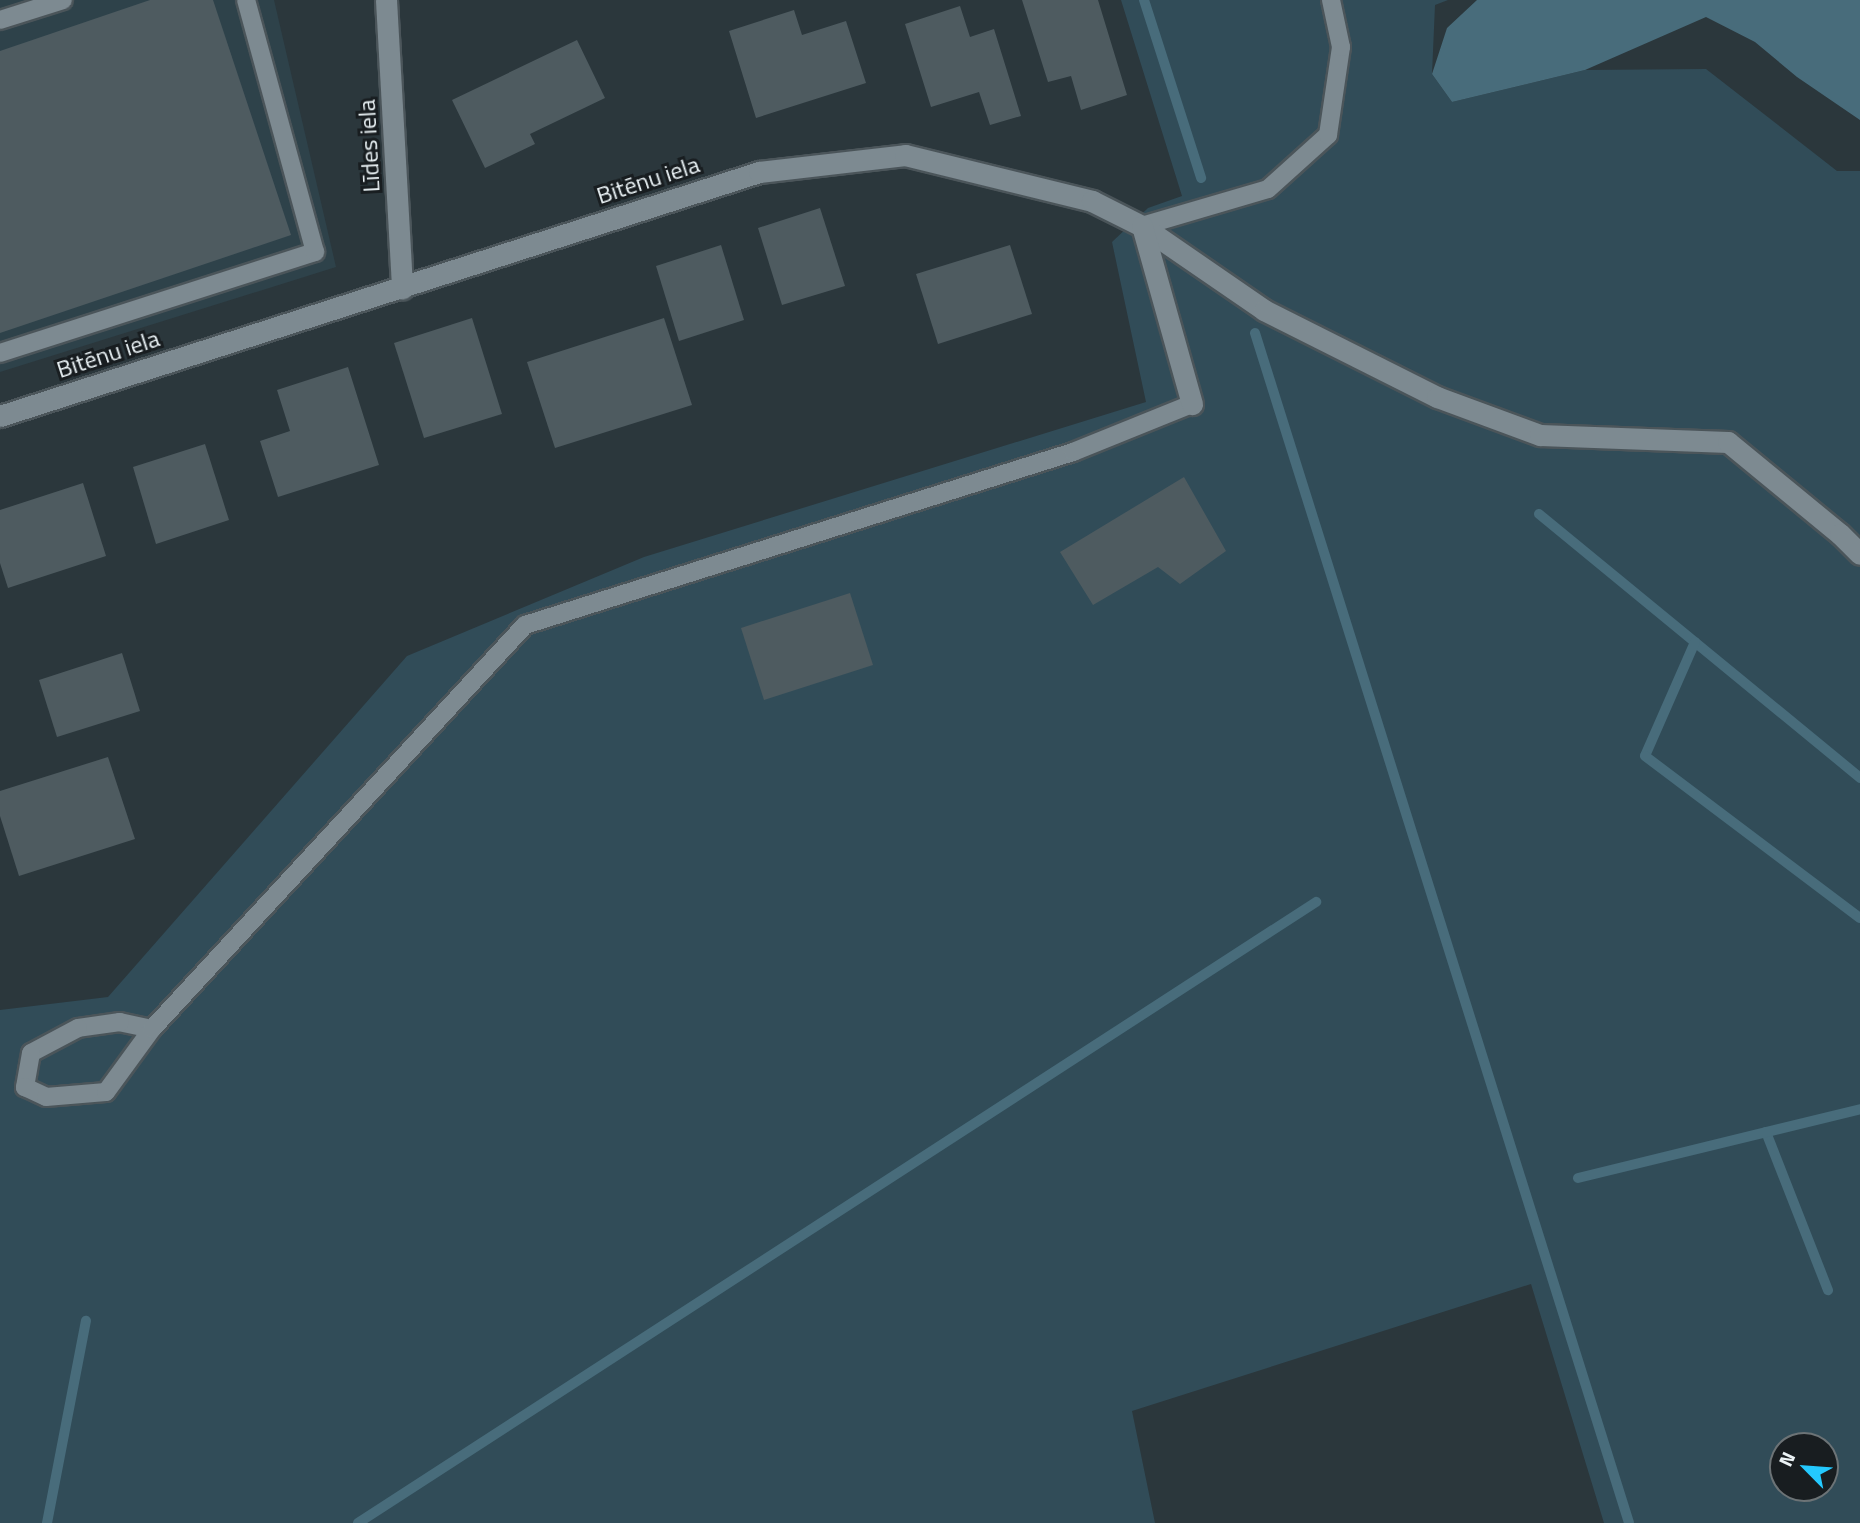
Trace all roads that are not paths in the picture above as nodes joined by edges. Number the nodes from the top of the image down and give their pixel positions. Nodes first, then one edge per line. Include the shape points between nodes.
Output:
1 (63, 0) edge
2 (246, 0) edge
3 (386, 0) edge
4 (1331, 0) edge
5 (0, 20) edge
6 (1142, 226) junction
7 (402, 289) junction
8 (0, 353) edge
9 (1192, 404) joint
10 (0, 416) edge
11 (1860, 554) edge
12 (152, 1029) junction

1 - 5 lane
2 - 8 lane via 316,252
3 - 7 street, Līdes iela
4 - 6 lane via 1341,47 1328,135 1268,189
6 - 7 street, Bitēnu iela via 1092,201 905,155 759,172
6 - 9 street
6 - 11 street, Bitēnu iela via 1264,310 1437,397 1540,435 1728,442
7 - 10 street, Bitēnu iela
9 - 12 lane via 1073,452 525,625
12 - 12 lane via 120,1022 78,1028 31,1053 24,1087 46,1097 106,1092

